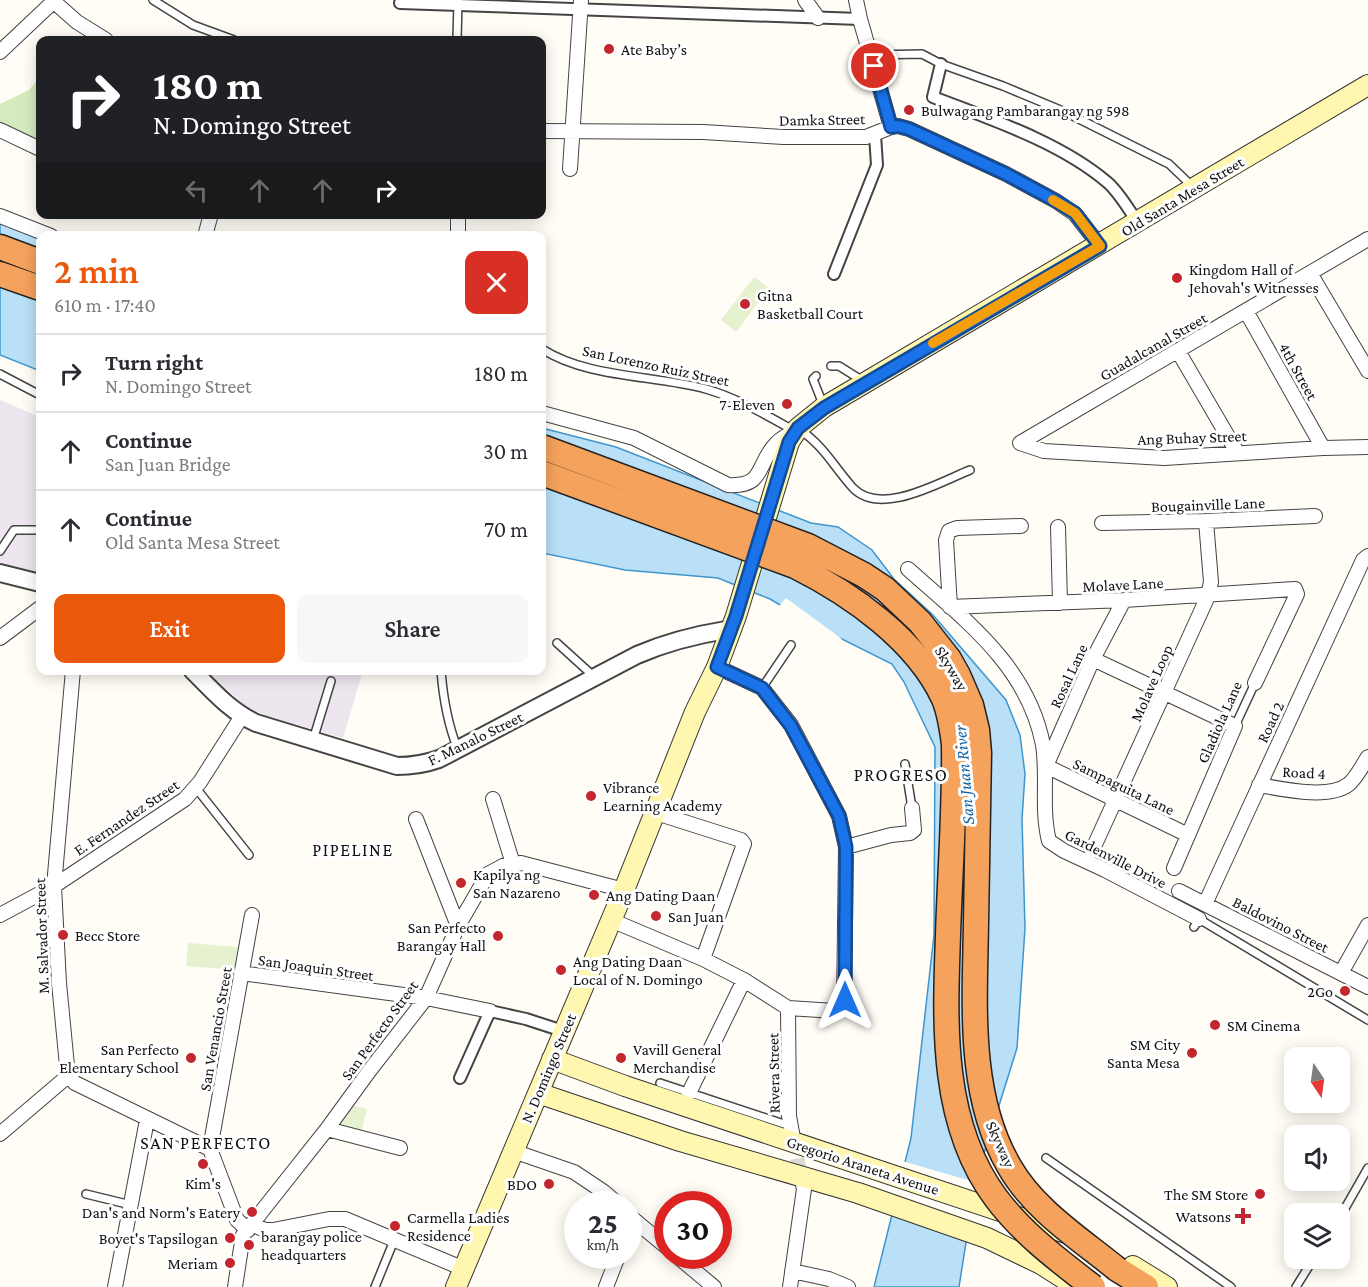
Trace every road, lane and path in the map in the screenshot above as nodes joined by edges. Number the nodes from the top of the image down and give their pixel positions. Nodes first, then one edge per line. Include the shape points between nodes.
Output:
1 (153, 0) edge
2 (805, 0) edge
3 (856, 0) edge
4 (52, 1) edge
5 (458, 2) edge
6 (400, 3) dead end
7 (580, 5) edge
8 (818, 18) junction
9 (860, 19) junction
10 (100, 36) edge
11 (223, 36) edge
12 (457, 36) edge
13 (0, 52) edge
14 (871, 55) junction
15 (941, 63) junction
16 (1368, 86) edge
17 (891, 127) junction
18 (0, 130) edge
19 (546, 131) edge
20 (571, 132) junction
21 (875, 135) junction
22 (36, 147) edge
23 (570, 169) dead end
24 (1194, 188) junction
25 (0, 216) edge
26 (1138, 223) junction
27 (38, 231) edge
28 (1368, 239) edge
29 (1100, 246) junction
30 (0, 247) edge
31 (36, 260) edge
32 (1310, 273) junction
33 (0, 274) edge
34 (834, 274) dead end
35 (36, 287) edge
36 (1246, 311) junction
37 (546, 351) edge
38 (1178, 351) junction
39 (831, 366) dead end
40 (1368, 370) edge
41 (0, 374) edge
42 (816, 376) dead end
43 (865, 384) junction
44 (36, 393) edge
45 (824, 408) junction
46 (546, 414) edge
47 (796, 430) junction
48 (1018, 444) joint
49 (1323, 447) junction
50 (1368, 447) edge
51 (546, 448) edge
52 (1237, 452) junction
53 (970, 470) dead end
54 (546, 474) edge
55 (1315, 516) dead end
56 (1206, 521) junction
57 (1102, 524) dead end
58 (1021, 526) dead end
59 (1058, 527) dead end
60 (36, 530) edge
61 (0, 551) edge
62 (1368, 556) edge
63 (908, 569) dead end
64 (0, 573) edge
65 (36, 582) edge
66 (1297, 591) joint
67 (1208, 596) junction
68 (1124, 600) junction
69 (1060, 603) junction
70 (950, 607) junction
71 (36, 611) edge
72 (733, 624) junction
73 (0, 638) edge
74 (557, 643) dead end
75 (791, 645) dead end
76 (1093, 659) junction
77 (717, 667) junction
78 (73, 675) edge
79 (197, 675) edge
80 (442, 675) edge
81 (592, 678) junction
82 (331, 681) dead end
83 (1255, 683) joint
84 (762, 688) junction
85 (1164, 694) junction
86 (242, 716) junction
87 (1235, 726) junction
88 (313, 740) junction
89 (458, 750) junction
90 (1368, 757) edge
91 (906, 764) dead end
92 (1046, 766) junction
93 (1259, 785) junction
94 (196, 788) junction
95 (493, 799) dead end
96 (1116, 800) junction
97 (912, 808) joint
98 (653, 812) junction
99 (416, 819) dead end
100 (1188, 835) junction
101 (846, 847) junction
102 (1092, 851) dead end
103 (249, 855) dead end
104 (513, 864) junction
105 (1174, 868) dead end
106 (54, 885) junction
107 (624, 890) junction
108 (1179, 891) dead end
109 (1205, 904) junction
110 (0, 915) edge
111 (252, 915) dead end
112 (611, 920) junction
113 (1197, 923) joint
114 (458, 926) junction
115 (1368, 926) edge
116 (703, 959) junction
117 (241, 973) junction
118 (1341, 973) junction
119 (744, 980) junction
120 (1368, 987) edge
121 (426, 998) junction
122 (788, 1008) junction
123 (490, 1011) junction
124 (1368, 1020) edge
125 (563, 1031) junction
126 (552, 1059) junction
127 (68, 1076) junction
128 (460, 1078) dead end
129 (660, 1083) dead end
130 (538, 1093) junction
131 (689, 1093) junction
132 (147, 1119) junction
133 (327, 1128) junction
134 (791, 1132) joint
135 (0, 1134) edge
136 (400, 1148) dead end
137 (210, 1149) junction
138 (513, 1151) junction
139 (1046, 1158) dead end
140 (1368, 1168) edge
141 (802, 1180) tunnel mouth
142 (602, 1191) edge
143 (86, 1194) dead end
144 (1348, 1203) edge
145 (131, 1205) junction
146 (642, 1226) edge
147 (250, 1228) junction
148 (654, 1236) edge
149 (395, 1239) junction
150 (613, 1269) edge
151 (692, 1269) edge
152 (1307, 1269) edge
153 (792, 1271) junction
154 (460, 1278) edge
155 (115, 1287) edge
156 (235, 1287) edge
157 (375, 1287) edge
158 (606, 1287) edge
159 (714, 1287) edge
160 (790, 1287) edge
161 (848, 1287) edge
162 (1077, 1287) edge
163 (1093, 1287) edge
164 (1146, 1287) edge
165 (1167, 1287) edge
166 (1231, 1287) edge
167 (1296, 1287) edge

1 - 11 lane via 193,25
2 - 8 street
3 - 9 street
4 - 10 street
4 - 13 street
5 - 6 street
5 - 7 street
5 - 12 lane
7 - 8 street
7 - 20 street
8 - 9 street
9 - 14 street
14 - 15 lane via 922,54
14 - 17 street
15 - 24 lane via 1064,111 1169,164
15 - 26 street via 933,97 996,120 1069,156 1109,183
16 - 24 main road, Old Santa Mesa Street
17 - 21 street, Damka Street
17 - 29 street via 909,129 1056,201 1075,213
18 - 22 street
19 - 20 street, Damka Street
20 - 21 street, Damka Street
20 - 23 street
21 - 34 street via 877,165
24 - 26 main road, Old Santa Mesa Street
25 - 27 street
26 - 29 main road, Old Santa Mesa Street
28 - 32 street, Guadalcanal Street
29 - 43 main road, Old Santa Mesa Street
30 - 31 highway
32 - 36 street, Guadalcanal Street
32 - 40 street
33 - 35 highway
36 - 38 street, Guadalcanal Street
36 - 49 street, 4th Street
37 - 47 lane, San Lorenzo Ruiz Street via 564,362 704,389 740,400
38 - 48 street, Guadalcanal Street
38 - 52 street
39 - 43 lane via 839,366
41 - 44 lane
42 - 45 lane via 813,379
43 - 45 main road, Old Santa Mesa Street
45 - 47 main road, Old Santa Mesa Street
46 - 47 street via 634,438 728,485 740,486 755,479 773,446
47 - 53 lane via 812,438 862,495 874,498 904,497
47 - 72 main road, N. Domingo Street, bridge
48 - 52 street, Ang Buhay Street via 1044,451 1164,458
49 - 50 street, Ang Buhay Street
49 - 52 street, Ang Buhay Street
51 - 164 highway, Skyway, bridge via 808,546 864,575 920,622 949,660 965,689 977,730 977,1047 996,1142 1028,1192 1054,1218
54 - 163 highway, Skyway, bridge via 795,566 827,582 888,628 926,670 944,698 954,744 946,1039 961,1127 982,1176 1001,1204 1031,1238
55 - 56 street, Bougainville Lane
56 - 57 street, Bougainville Lane
56 - 67 street, Molave Loop via 1211,582
58 - 70 street via 949,531 946,540
59 - 69 street
60 - 61 lane via 14,530
62 - 93 street, Road 2
63 - 70 street, Gardenville Drive
64 - 65 street
66 - 67 street, Molave Lane
66 - 83 street, Gladiola Lane
67 - 68 street, Molave Lane
67 - 85 street, Molave Loop
68 - 69 street, Molave Lane
68 - 76 street, Rosal Lane
69 - 70 street, Molave Lane
70 - 92 street, Gardenville Drive via 992,646 1021,684 1035,716
71 - 73 street
72 - 77 main road, N. Domingo Street
72 - 81 street, F. Manalo Street via 726,630 665,643
74 - 81 lane
75 - 84 lane
76 - 85 street
76 - 92 street, Rosal Lane
77 - 84 street
77 - 98 main road, N. Domingo Street
78 - 106 street, M. Salvador Street
79 - 86 street, F. Manalo Street
80 - 89 lane
81 - 89 street, F. Manalo Street
82 - 88 lane
83 - 87 lane, Gladiola Lane
84 - 101 street via 791,726 832,800
85 - 87 street
85 - 96 street, Molave Loop
86 - 88 street, F. Manalo Street
86 - 94 street, E. Fernandez Street
87 - 100 street, Gladiola Lane
88 - 89 street, F. Manalo Street via 397,766 424,764
90 - 93 street, Road 4 via 1356,777 1335,790 1306,792
91 - 97 lane
92 - 96 street, Sampaguita Lane
92 - 113 street, Gardenville Drive via 1045,823 1049,841
93 - 109 street, Road 2
94 - 103 lane
94 - 106 street, E. Fernandez Street via 178,804
95 - 104 street
96 - 100 street, Sampaguita Lane
96 - 102 street, Molave Loop
97 - 101 street via 915,826 910,833
98 - 107 main road, N. Domingo Street
98 - 116 street via 744,844
99 - 114 street
100 - 105 street, Gladiola Lane
101 - 122 street via 845,1000 842,1008 835,1011
104 - 107 street
104 - 114 street, San Perfecto Street via 488,874
106 - 110 street, E. Fernandez Street
106 - 127 street, M. Salvador Street
107 - 112 main road, N. Domingo Street
108 - 109 street, Baldovino Street
109 - 118 street, Baldovino Street
111 - 117 street, San Venancio Street
112 - 116 street
112 - 125 main road, N. Domingo Street
113 - 124 lane
114 - 121 street, San Perfecto Street
115 - 118 street
116 - 119 street
117 - 121 street, San Joaquin Street
117 - 137 street, San Venancio Street
118 - 120 street, Baldovino Street
119 - 122 street
119 - 131 street
121 - 123 street, San Joaquin Street
121 - 133 street, San Perfecto Street
122 - 134 street, Rivera Street
123 - 125 street, San Joaquin Street
123 - 128 street
125 - 126 main road, N. Domingo Street
126 - 130 main road, N. Domingo Street
126 - 165 main road, Gregorio Araneta Avenue via 1056,1228 1107,1250
127 - 132 street
127 - 135 street
129 - 131 lane
130 - 138 main road, N. Domingo Street
130 - 162 main road, Gregorio Araneta Avenue via 680,1141 876,1199 987,1238
131 - 134 lane
132 - 137 street
132 - 145 street
133 - 136 street
133 - 147 street, San Perfecto Street
137 - 147 street via 237,1220
138 - 142 street via 574,1172
138 - 154 main road, N. Domingo Street
139 - 166 lane
140 - 144 lane
141 - 153 street
143 - 145 lane
145 - 155 street
146 - 148 street
147 - 149 street via 273,1230 337,1218
147 - 156 street, San Perfecto Street via 241,1241
149 - 154 street
149 - 157 lane
150 - 158 street
151 - 159 street
152 - 167 lane
153 - 160 street
153 - 161 street

